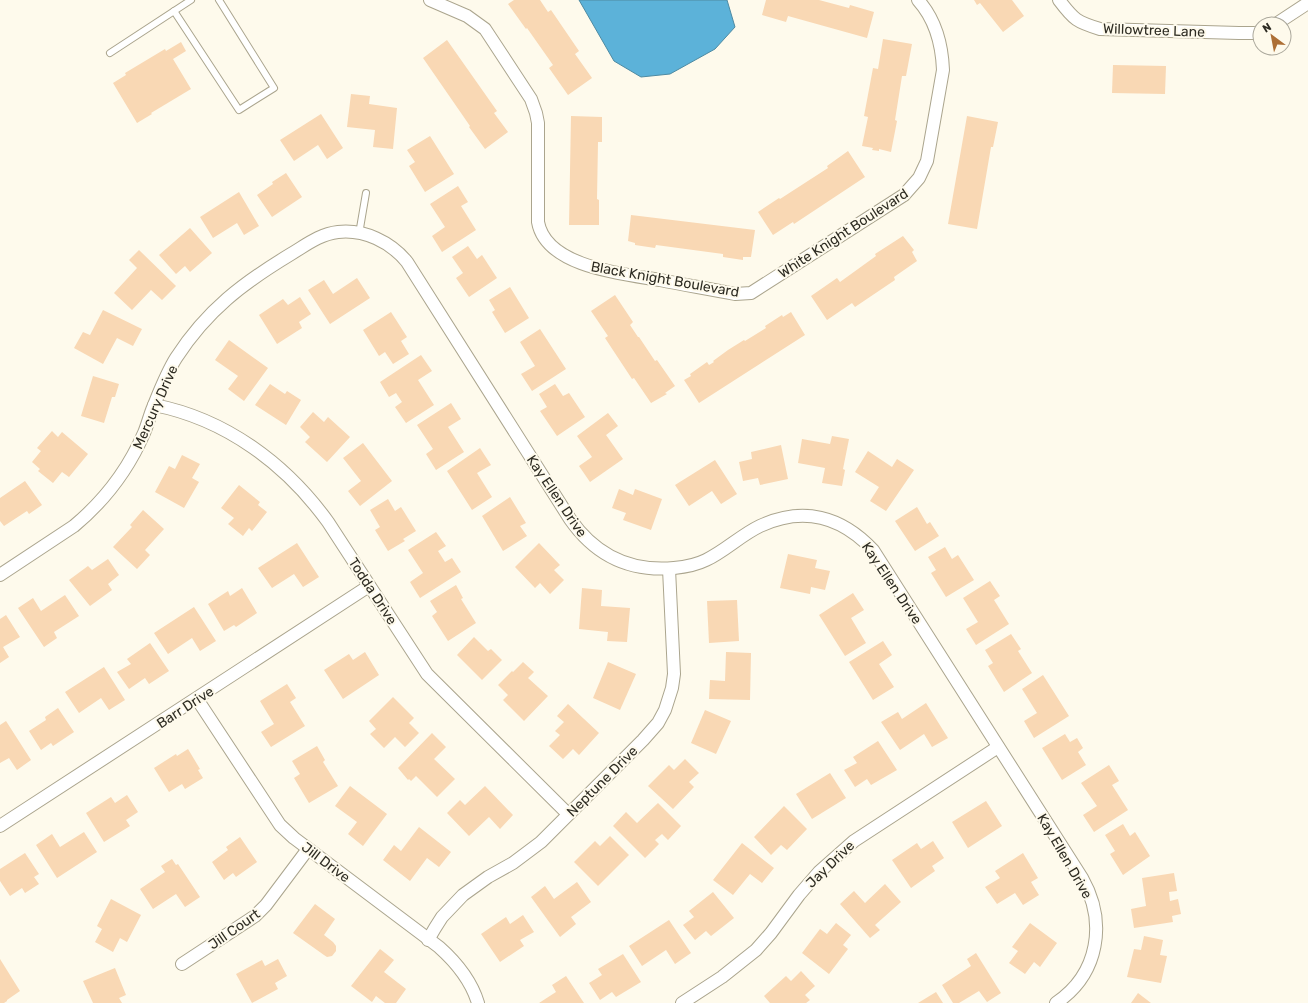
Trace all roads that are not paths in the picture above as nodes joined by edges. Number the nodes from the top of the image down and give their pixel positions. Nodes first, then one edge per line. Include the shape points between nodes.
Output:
1 (191, 0) edge
2 (219, 0) edge
3 (430, 0) edge
4 (918, 0) edge
5 (1059, 0) edge
6 (1308, 3) edge
7 (174, 10) junction
8 (1288, 16) edge
9 (1252, 33) edge
10 (110, 53) dead end
11 (366, 193) dead end
12 (359, 234) junction
13 (746, 294) joint
14 (154, 405) junction
15 (669, 569) junction
16 (0, 575) edge
17 (369, 586) junction
18 (197, 699) junction
19 (998, 747) junction
20 (568, 814) junction
21 (0, 826) edge
22 (308, 849) junction
23 (428, 940) junction
24 (182, 964) dead end
25 (478, 1003) edge
26 (682, 1003) edge
27 (1056, 1003) edge

1 - 7 lane
2 - 7 lane via 274,88 239,110
3 - 13 street, Black Knight Boulevard via 467,16 485,29 531,99 538,123 538,222 540,231 549,244 574,260 601,270
4 - 13 street, White Knight Boulevard via 928,13 938,34 943,70 927,161 919,178 904,195
5 - 9 street, Willowtree Lane via 1076,20 1100,29
6 - 8 street
7 - 10 lane
11 - 12 lane
12 - 14 street, Mercury Drive via 337,232 316,238 243,284 209,315 186,345 170,370
12 - 15 street, Kay Ellen Drive via 373,237 389,245 407,262 570,519 584,537 608,556 621,562 644,568
14 - 16 street, Mercury Drive via 138,447 106,496 74,526
14 - 17 street, Todda Drive via 210,423 249,444 279,466 328,522
15 - 19 street, Kay Ellen Drive via 690,566 706,560 759,526 787,517 824,518 845,526 863,540 877,556
15 - 20 street, Neptune Drive via 674,674 665,710 658,723 643,740
17 - 18 street, Barr Drive
17 - 20 street, Todda Drive via 422,668 435,683
18 - 21 street, Barr Drive
18 - 22 street, Jill Drive via 276,819 288,833
19 - 26 street, Jay Drive via 854,841 819,872 756,950 722,977
19 - 27 street, Kay Ellen Drive via 1082,878 1091,896 1096,918 1096,934 1090,963 1068,994
20 - 23 street, Neptune Drive via 535,847 464,895 442,917
22 - 23 street, Jill Drive
22 - 24 street, Jill Court via 255,916
23 - 25 street, Jill Drive via 458,965 469,981

